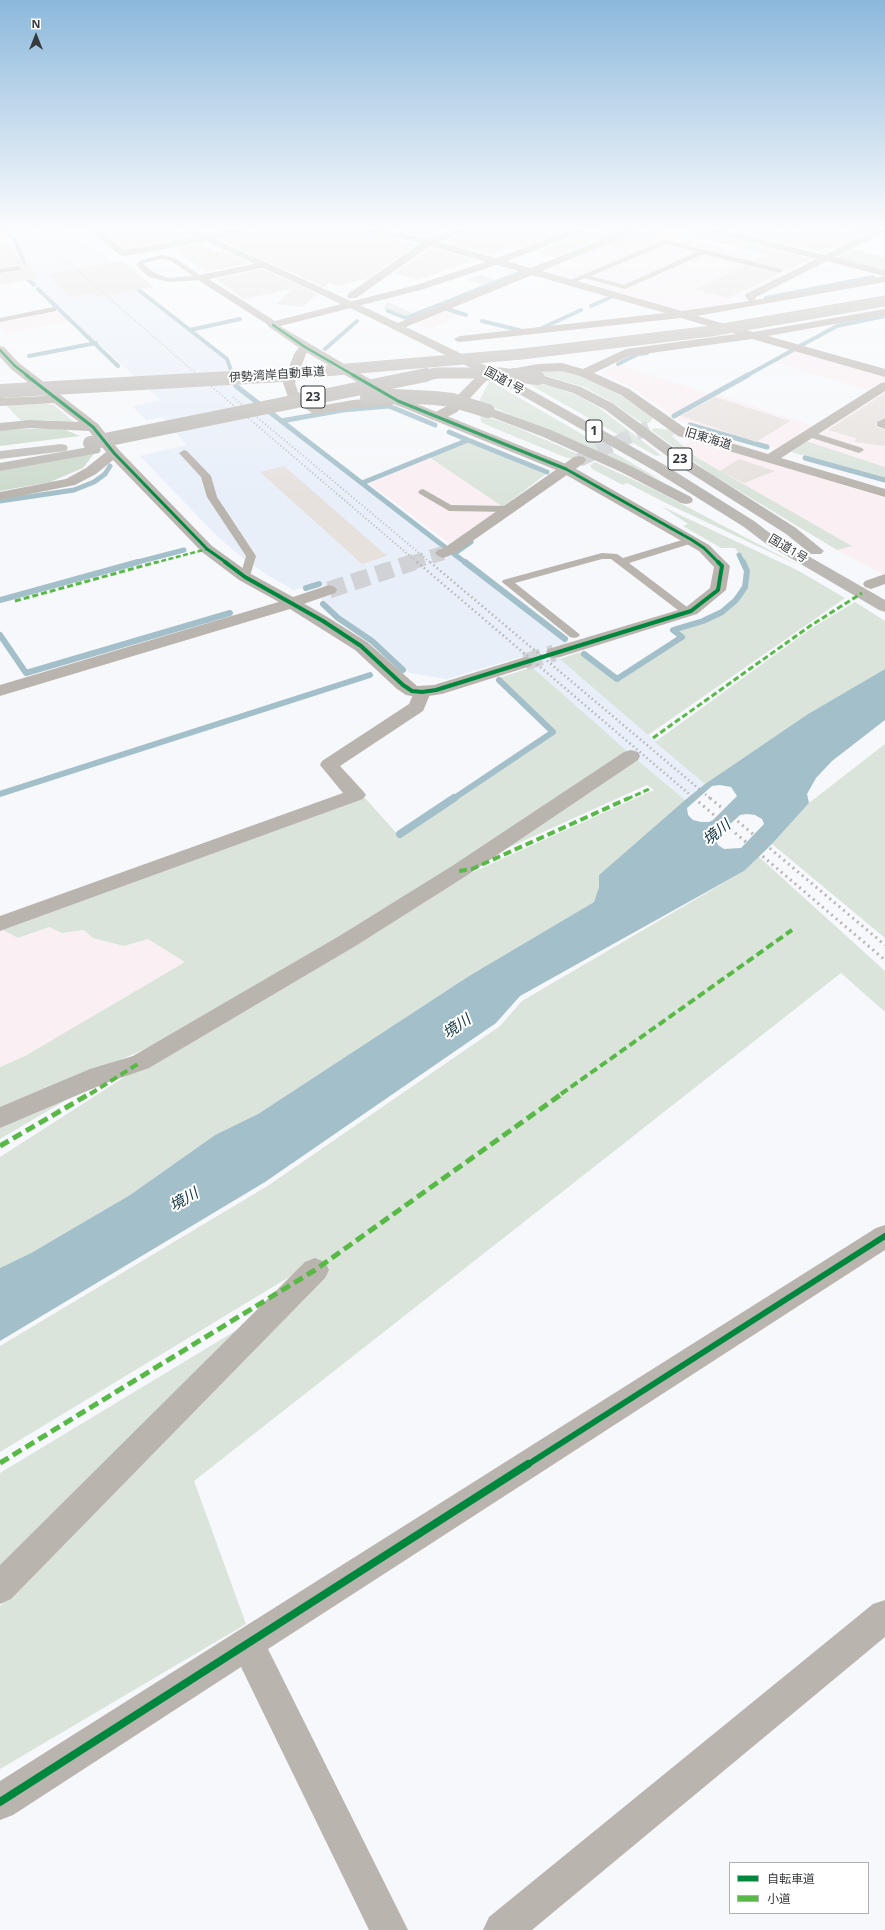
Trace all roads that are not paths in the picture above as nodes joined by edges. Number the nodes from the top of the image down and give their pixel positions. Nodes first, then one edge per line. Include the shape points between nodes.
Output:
1 (19, 316) edge
2 (259, 316) edge
3 (301, 316) edge
4 (379, 316) edge
5 (423, 316) edge
6 (663, 316) edge
7 (687, 316) edge
8 (734, 316) edge
9 (797, 316) edge
10 (861, 316) edge
11 (0, 320) edge
12 (273, 325) junction
13 (595, 325) junction
14 (397, 327) junction
15 (753, 334) junction
16 (460, 339) dead end
17 (305, 347) junction
18 (0, 350) edge
19 (626, 353) junction
20 (0, 366) edge
21 (15, 372) junction
22 (584, 373) junction
23 (885, 373) edge
24 (495, 375) junction
25 (885, 386) edge
26 (0, 391) edge
27 (59, 399) junction
28 (398, 401) junction
29 (0, 402) edge
30 (437, 417) junction
31 (885, 421) edge
32 (665, 422) junction
33 (885, 426) edge
34 (0, 427) edge
35 (93, 427) junction
36 (650, 427) tunnel mouth
37 (809, 434) junction
38 (92, 446) junction
39 (859, 450) dead end
40 (114, 453) junction
41 (184, 453) dead end
42 (0, 456) edge
43 (771, 458) junction
44 (579, 460) tunnel mouth
45 (0, 467) edge
46 (566, 469) junction
47 (693, 488) junction
48 (423, 492) dead end
49 (885, 493) edge
50 (0, 496) edge
51 (510, 509) junction
52 (692, 540) junction
53 (770, 540) junction
54 (816, 551) junction
55 (443, 553) tunnel mouth
56 (622, 562) junction
57 (245, 577) junction
58 (878, 581) edge
59 (329, 590) tunnel mouth
60 (881, 599) edge
61 (292, 603) junction
62 (687, 612) junction
63 (574, 635) dead end
64 (554, 653) tunnel mouth
65 (525, 662) tunnel mouth
66 (0, 691) edge
67 (422, 692) junction
68 (631, 756) dead end
69 (0, 924) edge
70 (0, 1118) edge
71 (885, 1236) edge
72 (315, 1270) dead end
73 (0, 1588) edge
74 (885, 1616) edge
75 (248, 1644) junction
76 (0, 1802) edge
77 (389, 1930) edge
78 (502, 1930) edge

1 - 11 lane
2 - 12 main road
3 - 12 main road
4 - 14 highway, 国道1号 / 1
5 - 14 street
6 - 13 street
7 - 15 street
8 - 21 highway, 伊勢湾岸自動車道 via 500,346 279,364 48,377
9 - 26 highway, 伊勢湾岸自動車道, bridge via 704,332 522,354 281,375
10 - 15 street
12 - 17 street
13 - 16 street
13 - 19 street
14 - 24 highway, 国道1号 / 1
15 - 19 street
15 - 23 street
17 - 28 street
17 - 28 street via 289,383 292,394 317,410
18 - 21 street
19 - 22 street
20 - 21 street
21 - 27 street
22 - 24 street, 旧東海道 via 562,367 550,367
22 - 32 street, 旧東海道 via 625,392
24 - 30 street, 旧東海道 via 482,378 452,409
24 - 47 highway, 国道1号 / 1
25 - 37 street
27 - 29 street
27 - 35 street
28 - 30 street
30 - 46 street
31 - 33 lane via 880,424
32 - 36 street
32 - 43 street, 旧東海道 via 683,433
34 - 35 street via 30,424
35 - 40 street
37 - 39 lane
37 - 43 street
38 - 42 highway, 23
38 - 45 highway, 23
38 - 53 highway, 23, bridge via 347,400 394,396 452,400 546,433
38 - 54 highway, 23, bridge via 437,374 500,373 538,378 577,390 608,406 692,468 791,531
40 - 50 street via 91,471 70,482
40 - 57 street via 207,549
41 - 57 lane via 206,476 212,498 251,556
43 - 49 street, 旧東海道
44 - 46 street
46 - 51 street
46 - 52 street
47 - 53 highway, 国道1号 / 1
47 - 54 highway, 国道1号 / 1 via 805,548
48 - 51 lane via 449,508
51 - 55 street
52 - 56 lane
52 - 62 street via 722,566 718,590
53 - 60 highway, 国道1号 / 1
54 - 58 highway, 国道1号 / 1
56 - 62 lane
56 - 63 lane via 613,556 602,556 507,582
57 - 61 street
58 - 60 highway, 国道1号 / 1
59 - 61 street
61 - 66 street
61 - 67 street via 361,646 403,685 412,691
62 - 64 street
65 - 67 street
67 - 69 street via 417,707 329,765 356,794
68 - 70 street via 459,871 356,936 141,1062 84,1082
71 - 75 street
72 - 73 street
74 - 78 street
75 - 76 street
75 - 77 street

